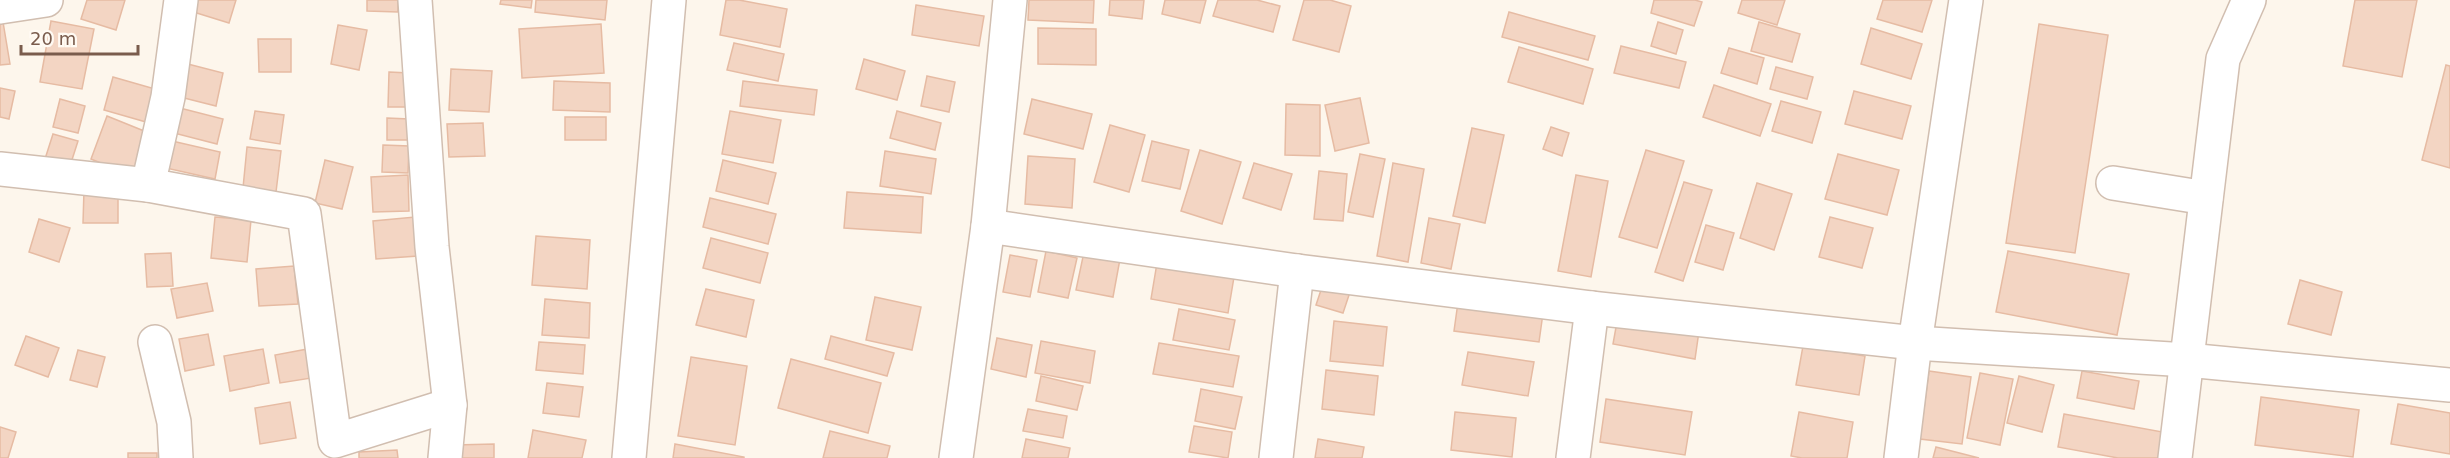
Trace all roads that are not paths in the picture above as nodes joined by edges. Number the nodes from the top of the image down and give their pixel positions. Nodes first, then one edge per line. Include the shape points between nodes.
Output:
1 (46, 0) edge
2 (180, 0) edge
3 (415, 0) edge
4 (669, 0) edge
5 (1010, 0) edge
6 (1965, 0) edge
7 (2249, 0) edge
8 (0, 7) edge
9 (0, 169) edge
10 (2113, 183) dead end
11 (148, 185) junction
12 (2206, 198) junction
13 (988, 226) junction
14 (1297, 271) junction
15 (1592, 308) junction
16 (155, 342) dead end
17 (1915, 343) junction
18 (2187, 360) junction
19 (2450, 385) edge
20 (450, 405) junction
21 (176, 458) edge
22 (445, 458) edge
23 (629, 458) edge
24 (956, 458) edge
25 (1276, 458) edge
26 (1573, 458) edge
27 (1901, 458) edge
28 (2175, 458) edge

1 - 8 street
2 - 11 street via 168,97
3 - 20 street via 432,247
4 - 23 street
5 - 13 street
6 - 17 street
7 - 12 street via 2223,59
9 - 11 street
10 - 12 street
11 - 20 street via 304,214 335,441
12 - 18 street
13 - 14 street
13 - 24 street
14 - 15 street
14 - 25 street
15 - 17 street
15 - 26 street
16 - 21 street via 174,422
17 - 18 street
17 - 27 street
18 - 19 street
18 - 28 street
20 - 22 street

